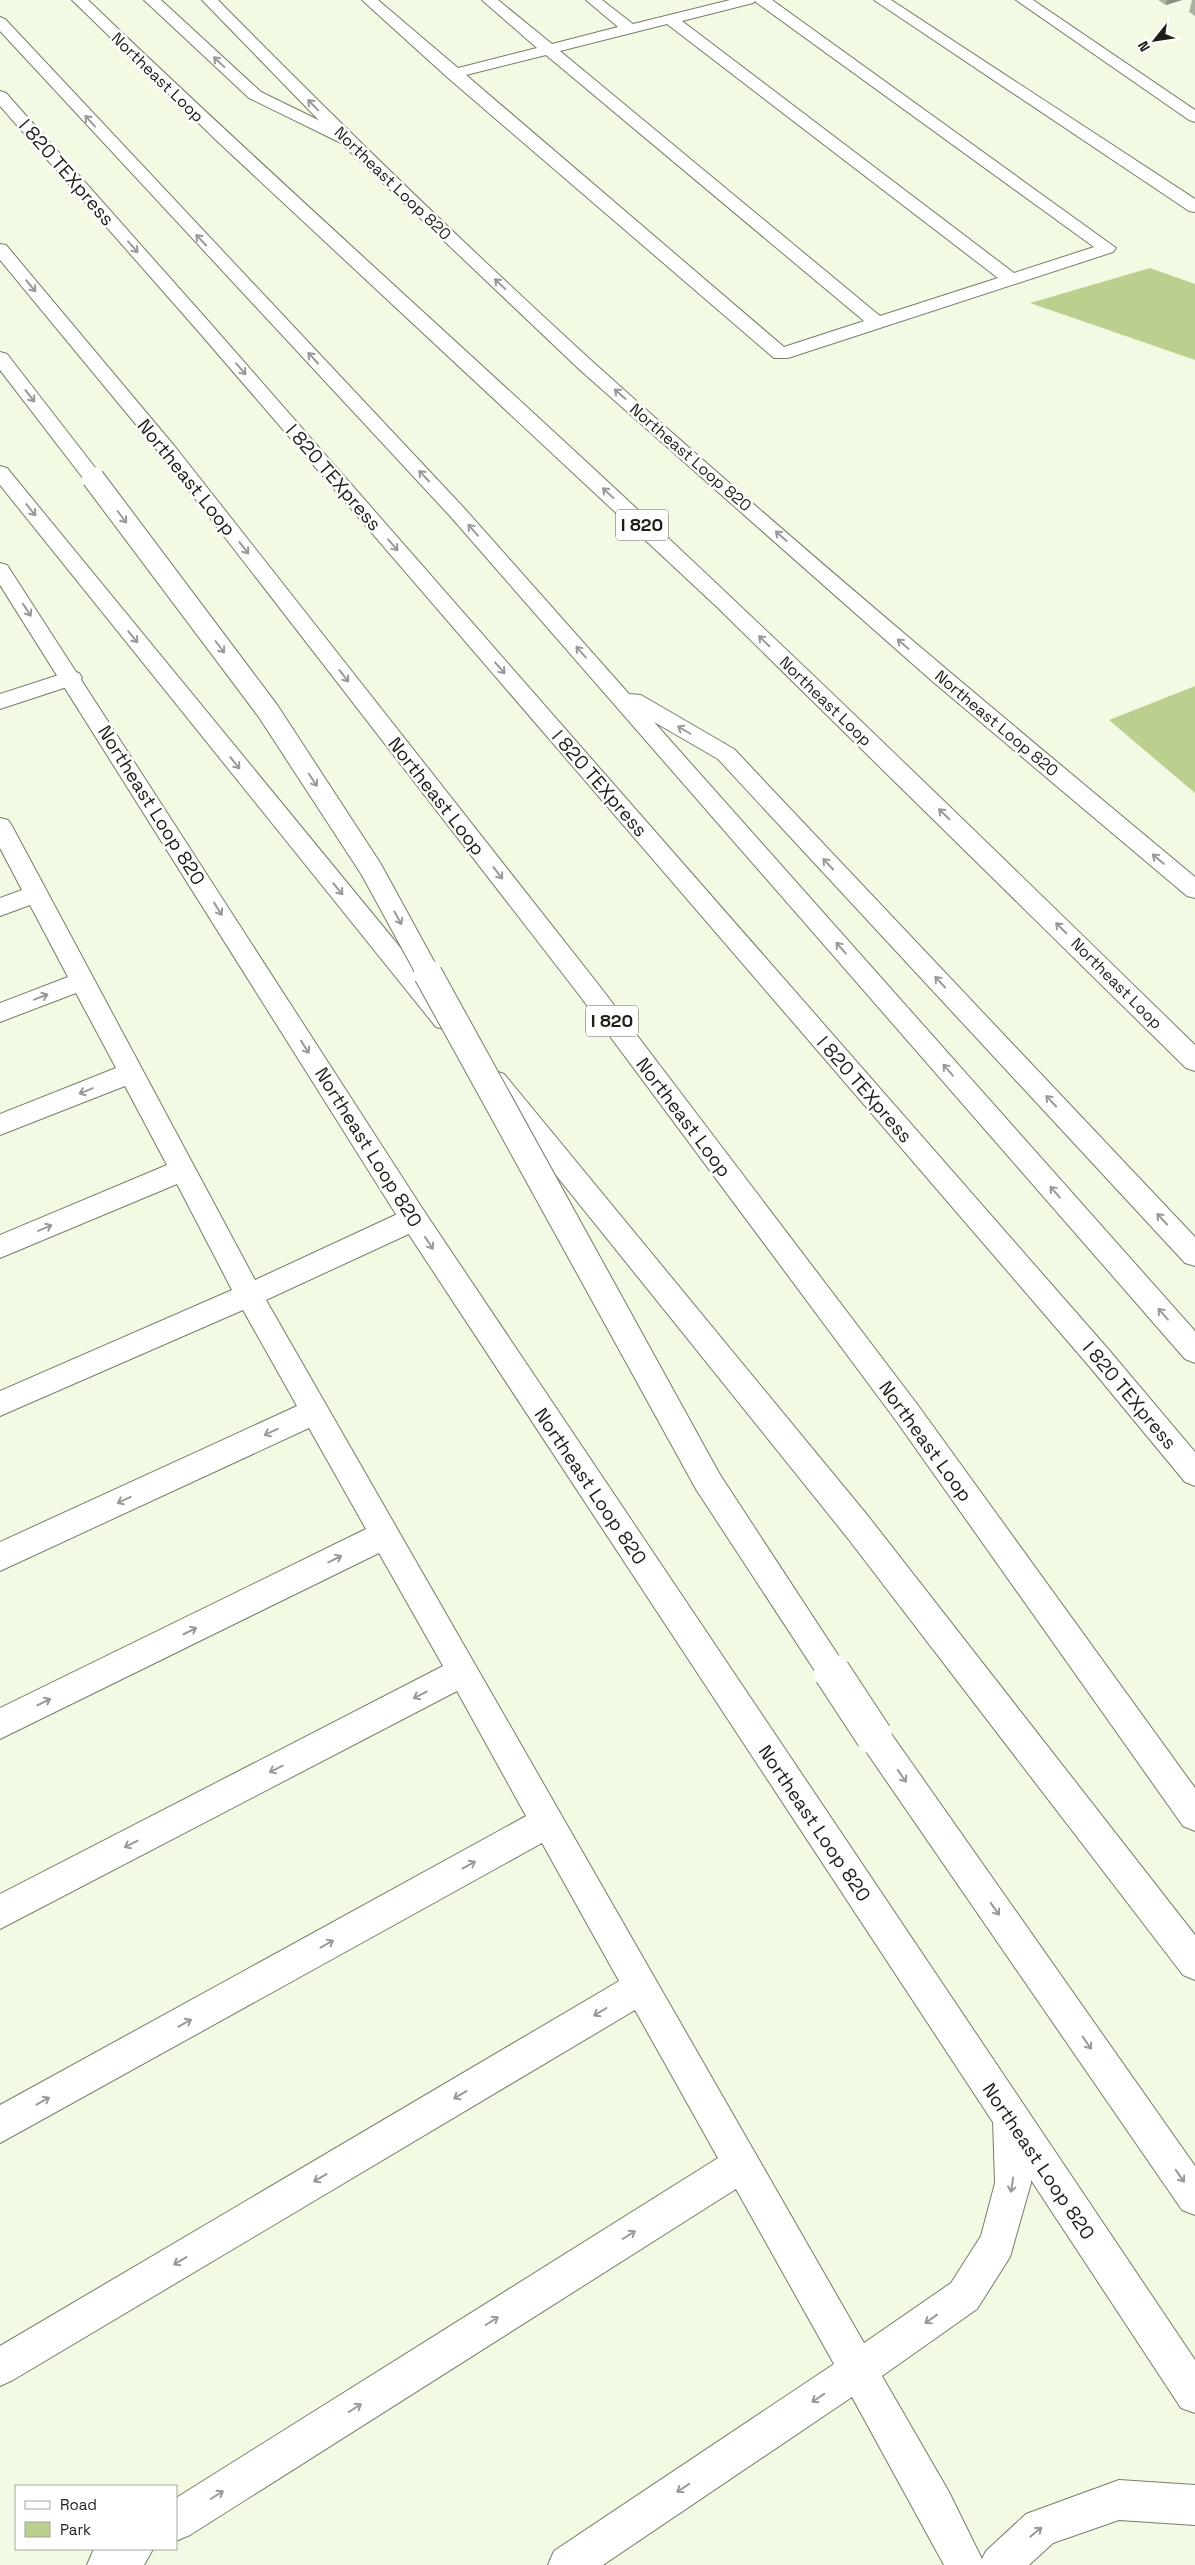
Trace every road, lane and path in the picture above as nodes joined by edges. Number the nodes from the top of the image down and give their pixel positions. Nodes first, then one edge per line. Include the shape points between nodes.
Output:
1 (79, 0) edge
2 (152, 0) edge
3 (210, 0) edge
4 (369, 0) edge
5 (489, 0) edge
6 (593, 0) edge
7 (748, 0) edge
8 (762, 0) edge
9 (881, 0) edge
10 (1023, 0) edge
11 (729, 2) edge
12 (670, 19) junction
13 (0, 22) edge
14 (630, 29) junction
15 (550, 50) junction
16 (453, 74) junction
17 (0, 96) edge
18 (1195, 117) edge
19 (0, 118) edge
20 (347, 140) junction
21 (55, 158) junction
22 (1195, 207) edge
23 (0, 249) edge
24 (1012, 279) junction
25 (878, 323) junction
26 (0, 358) edge
27 (0, 472) edge
28 (0, 569) edge
29 (72, 678) junction
30 (613, 689) junction
31 (0, 702) edge
32 (0, 826) edge
33 (1195, 890) edge
34 (36, 894) junction
35 (0, 908) edge
36 (83, 981) junction
37 (0, 1013) edge
38 (1195, 1061) edge
39 (131, 1073) junction
40 (0, 1125) edge
41 (183, 1170) junction
42 (414, 1219) junction
43 (0, 1247) edge
44 (1195, 1255) edge
45 (249, 1295) junction
46 (1195, 1351) edge
47 (0, 1404) edge
48 (316, 1411) junction
49 (1195, 1473) edge
50 (385, 1534) junction
51 (0, 1558) edge
52 (463, 1672) junction
53 (0, 1724) edge
54 (1195, 1815) edge
55 (547, 1822) junction
56 (0, 1912) edge
57 (1195, 1962) edge
58 (642, 1988) junction
59 (1011, 2119) junction
60 (0, 2125) edge
61 (742, 2164) junction
62 (1195, 2197) edge
63 (0, 2367) edge
64 (858, 2370) junction
65 (1195, 2394) edge
66 (1195, 2505) edge
67 (178, 2520) edge
68 (131, 2550) edge
69 (107, 2565) edge
70 (568, 2565) edge
71 (965, 2565) edge
72 (1000, 2565) edge

38 -> 1 main road, Northeast Loop / I 820 via 987,855 670,551 188,106
20 -> 2 main road via 255,95
20 -> 3 main road, Northeast Loop 820
4 - 16 main road
5 - 15 main road
6 - 14 main road
7 - 11 main road
8 - 24 main road via 1106,248
9 - 22 main road
10 - 18 main road
11 - 12 main road
12 - 14 main road
12 - 24 main road
30 -> 13 main road via 457,512
14 - 15 main road
15 - 16 main road
15 - 25 main road
16 - 25 main road via 780,354
17 - 21 main road, I 820 TEXpress
19 - 21 main road
33 -> 20 main road, Northeast Loop 820 via 940,676 587,366
21 -> 49 main road, I 820 TEXpress via 1093,1350
23 -> 54 main road, Northeast Loop / I 820 via 169,452 589,990 907,1413
24 - 25 main road
26 -> 62 main road, bridge via 268,711 371,869 708,1482 874,1736
27 -> 57 main road via 857,1526
28 -> 29 main road, Northeast Loop 820
29 - 31 main road
29 -> 42 main road, Northeast Loop 820
44 -> 30 main road via 726,754
46 -> 30 main road
32 - 34 main road
34 - 35 main road
34 - 36 main road
37 -> 36 main road
36 - 39 main road
39 -> 40 main road
39 - 41 main road
43 -> 41 main road
41 - 45 main road
42 - 45 main road
42 -> 59 main road, Northeast Loop 820
45 - 47 main road
45 - 48 main road
48 - 50 main road
48 -> 51 main road
50 - 52 main road
53 -> 50 main road
52 - 55 main road
52 -> 56 main road
55 - 58 main road
60 -> 55 main road
58 - 61 main road
58 -> 63 main road
59 -> 64 main road via 1013,2183 997,2244 964,2296
59 - 65 main road, Northeast Loop 820
61 - 64 main road
67 -> 61 main road
64 -> 70 main road
64 - 71 main road
72 -> 66 main road via 1040,2528 1119,2500
68 - 69 main road

